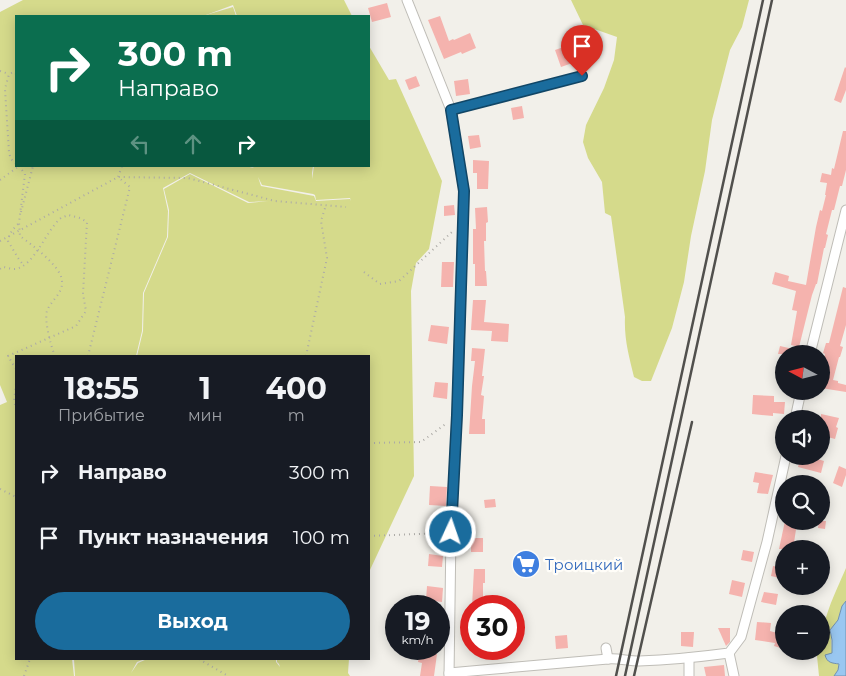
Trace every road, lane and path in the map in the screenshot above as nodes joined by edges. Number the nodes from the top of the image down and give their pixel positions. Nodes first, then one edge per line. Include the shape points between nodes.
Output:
1 (407, 0) edge
2 (0, 71) edge
3 (15, 73) edge
4 (9, 74) junction
5 (582, 76) dead end
6 (451, 110) junction
7 (15, 163) edge
8 (17, 167) edge
9 (19, 167) edge
10 (33, 167) edge
11 (122, 167) edge
12 (118, 177) junction
13 (0, 180) edge
14 (326, 205) junction
15 (346, 207) dead end
16 (846, 210) edge
17 (463, 222) junction
18 (19, 223) junction
19 (20, 231) junction
20 (8, 237) junction
21 (0, 241) edge
22 (37, 250) junction
23 (25, 266) junction
24 (0, 269) edge
25 (364, 272) dead end
26 (50, 337) junction
27 (812, 345) edge
28 (55, 355) edge
29 (88, 355) edge
30 (306, 355) edge
31 (15, 367) edge
32 (457, 415) junction
33 (370, 443) edge
34 (784, 465) edge
35 (0, 489) edge
36 (15, 496) edge
37 (451, 532) junction
38 (370, 536) edge
39 (606, 648) dead end
40 (729, 653) junction
41 (689, 658) junction
42 (608, 659) junction
43 (30, 660) edge
44 (201, 660) edge
45 (449, 674) edge
46 (24, 676) edge
47 (228, 676) edge
48 (689, 676) edge
49 (734, 676) edge

1 - 6 street
2 - 4 path
3 - 4 path
4 - 7 path via 5,89 10,153
5 - 6 lane
6 - 17 street via 464,191
8 - 13 path
9 - 18 path via 25,174
10 - 18 path
11 - 12 path
12 - 14 path via 188,178 274,201
12 - 19 path
12 - 29 path via 130,187
14 - 15 path
14 - 30 path via 321,221 327,258
16 - 27 street
17 - 25 path via 399,281 380,284
17 - 32 street
18 - 19 path
18 - 20 path
19 - 20 path
19 - 22 path via 20,236
20 - 21 path
20 - 23 path via 10,246
22 - 23 path
22 - 26 path via 49,259 62,280 61,291 46,313
22 - 26 path via 61,218 68,215 87,222 83,294 86,311 76,326
23 - 24 path
26 - 28 path
26 - 31 path via 8,356
32 - 33 path via 421,442
32 - 37 street
34 - 40 street via 768,542 742,638
35 - 36 path
37 - 38 path
37 - 45 street
39 - 42 street
40 - 41 street
40 - 49 street
41 - 42 street
41 - 48 street
42 - 45 street
43 - 46 path
44 - 47 path

